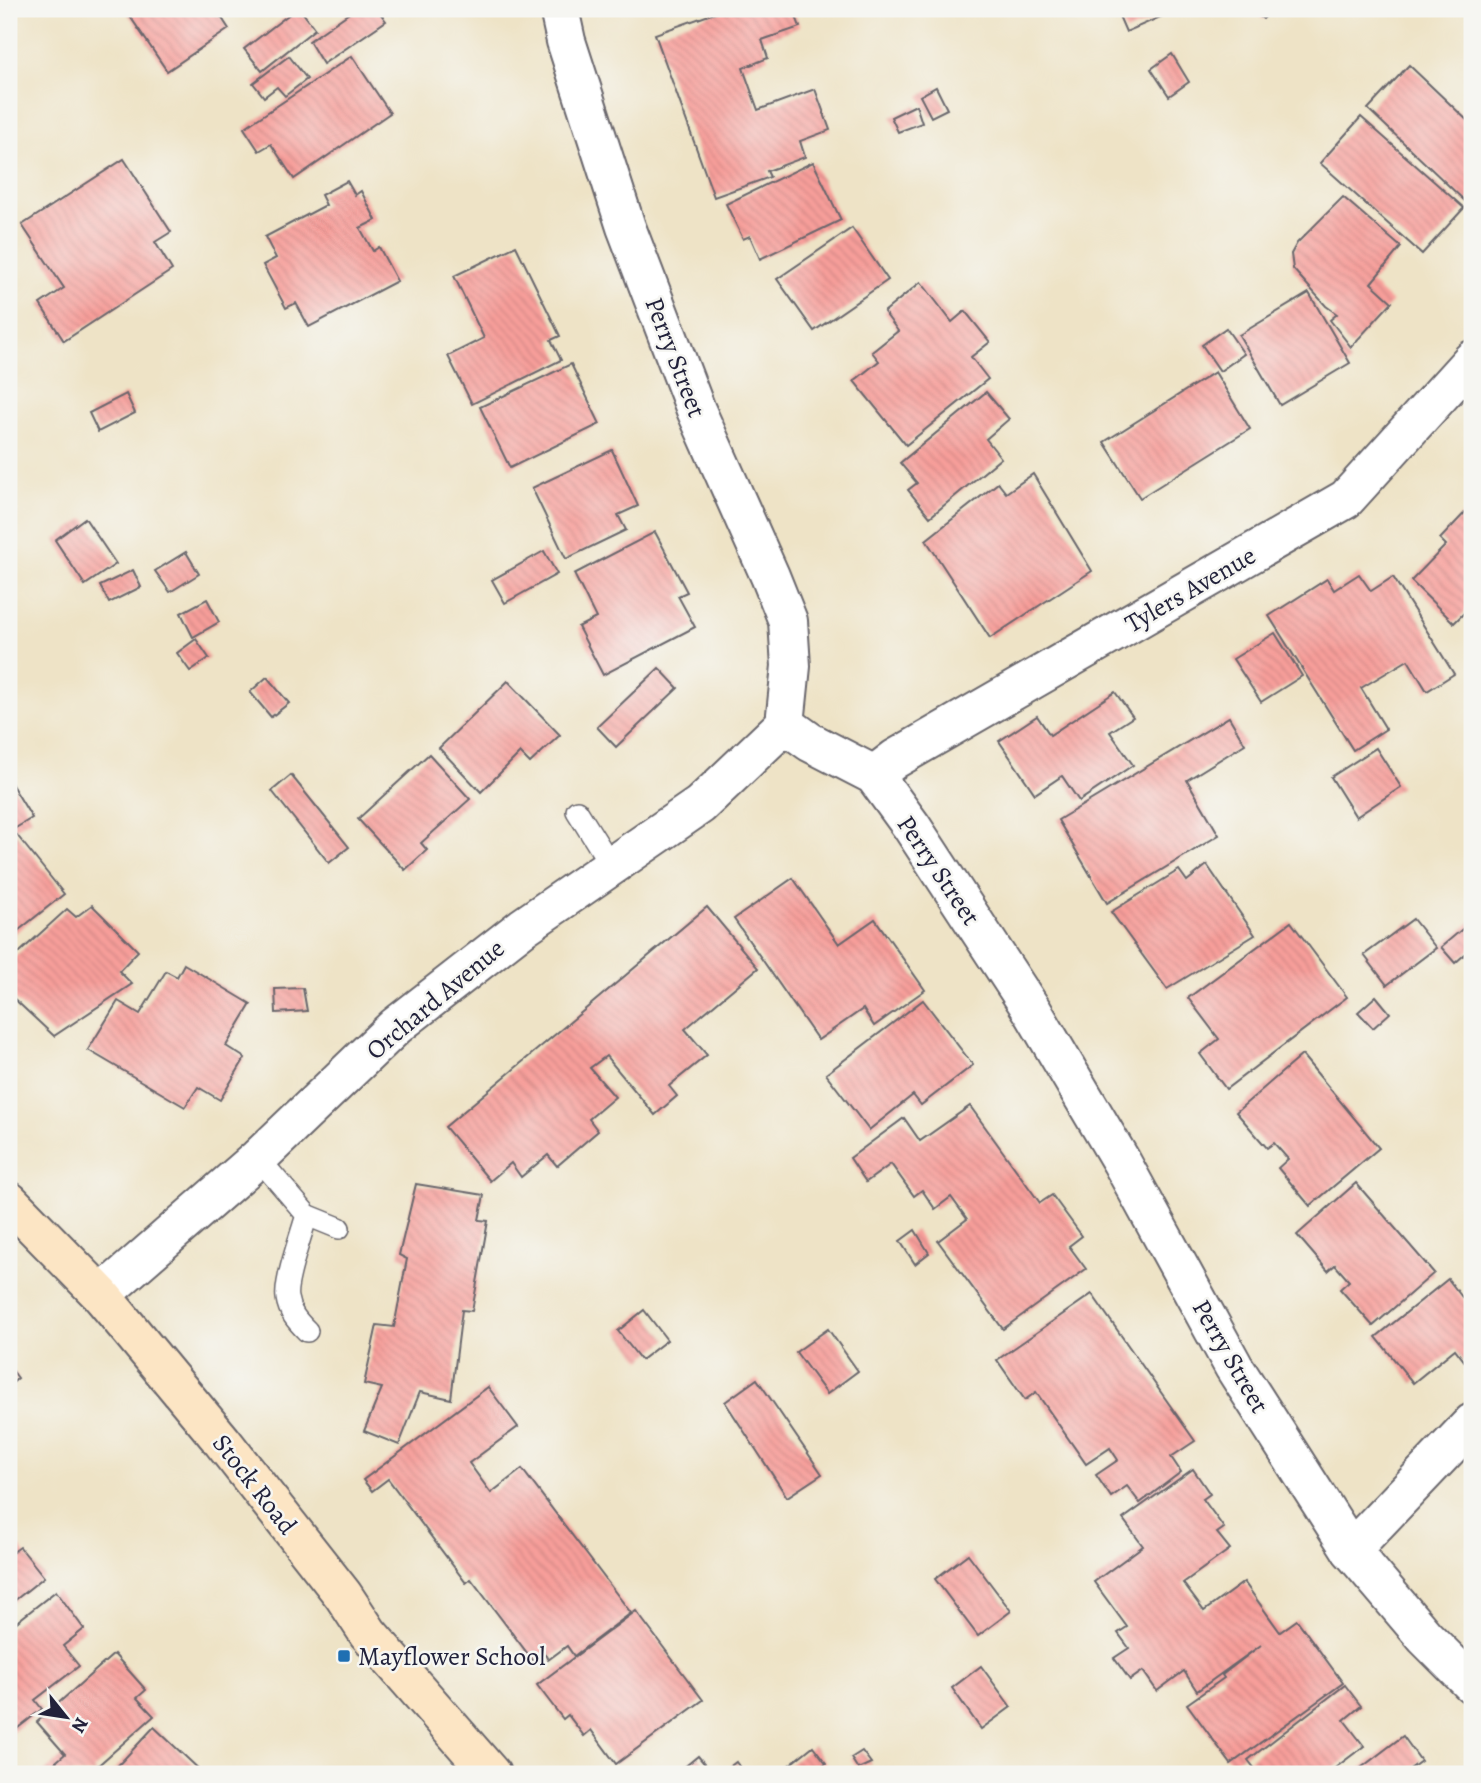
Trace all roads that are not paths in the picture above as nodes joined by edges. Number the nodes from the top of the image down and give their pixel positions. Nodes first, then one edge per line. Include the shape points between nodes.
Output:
1 (559, 9) edge
2 (1472, 360) edge
3 (785, 724) junction
4 (874, 775) junction
5 (577, 811) dead end
6 (612, 867) junction
7 (258, 1158) junction
8 (9, 1201) edge
9 (307, 1215) junction
10 (338, 1228) dead end
11 (101, 1295) junction
12 (307, 1331) dead end
13 (1472, 1423) edge
14 (1350, 1550) junction
15 (1472, 1684) edge
16 (491, 1774) edge

1 - 3 street, Perry Street via 625,226 696,410 788,621 791,666
2 - 4 street, Tylers Avenue via 1346,499
3 - 4 street, Perry Street
3 - 6 street, Orchard Avenue via 700,805
4 - 14 street, Perry Street via 1033,1012 1234,1367
5 - 6 lane
6 - 7 street, Orchard Avenue via 523,927 396,1026
7 - 9 lane
7 - 11 street, Orchard Avenue
8 - 11 main road, Stock Road
9 - 10 lane
9 - 12 lane via 286,1296 293,1316
11 - 16 main road, Stock Road via 222,1441 368,1633
13 - 14 street
14 - 15 street, Perry Street via 1424,1637

